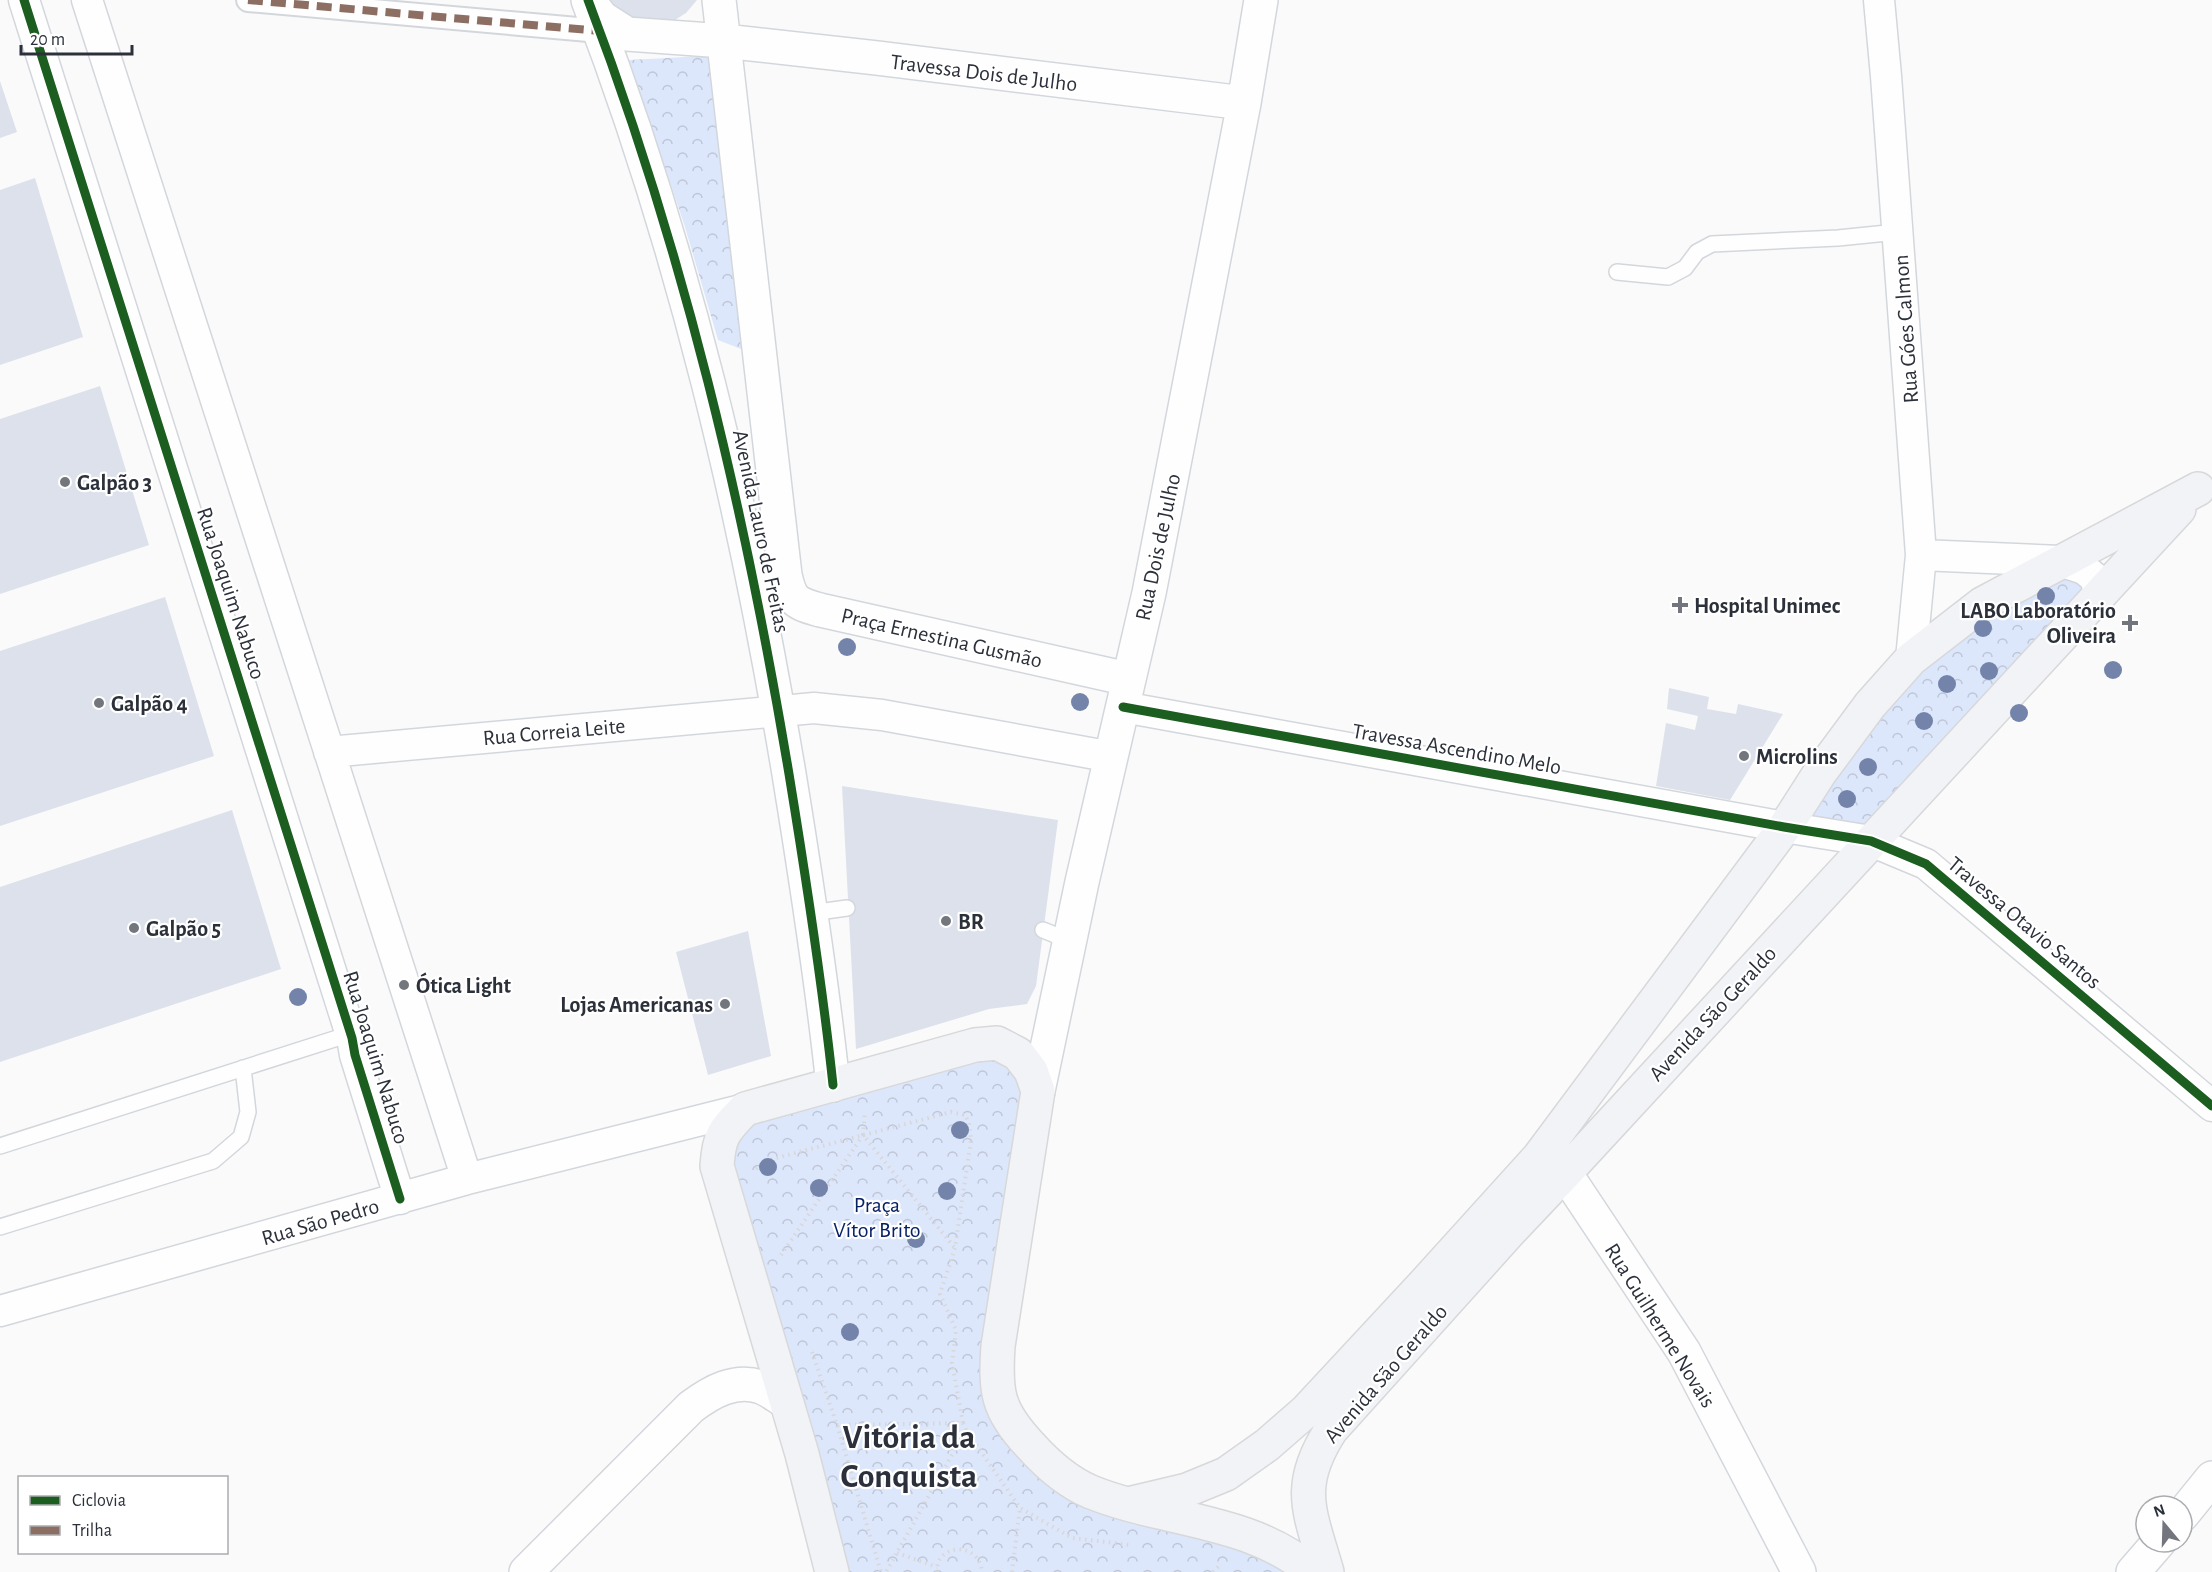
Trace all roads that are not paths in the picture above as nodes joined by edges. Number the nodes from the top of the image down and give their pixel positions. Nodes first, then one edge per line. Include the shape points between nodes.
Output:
1 (24, 0) edge
2 (87, 0) edge
3 (248, 0) edge
4 (588, 0) edge
5 (708, 0) edge
6 (719, 0) edge
7 (1261, 0) edge
8 (1878, 0) edge
9 (600, 31) junction
10 (662, 35) junction
11 (724, 41) junction
12 (1244, 104) junction
13 (1898, 232) junction
14 (1617, 272) dead end
15 (2205, 482) edge
16 (1921, 555) junction
17 (2061, 561) junction
18 (2100, 595) junction
19 (802, 605) junction
20 (762, 625) junction
21 (1911, 659) junction
22 (1126, 693) junction
23 (778, 711) junction
24 (329, 752) junction
25 (1112, 757) junction
26 (1784, 827) junction
27 (1871, 841) junction
28 (847, 908) dead end
29 (811, 913) junction
30 (350, 1034) junction
31 (243, 1068) junction
32 (833, 1085) junction
33 (1038, 1091) junction
34 (2212, 1106) edge
35 (745, 1109) junction
36 (0, 1146) edge
37 (1552, 1165) junction
38 (467, 1179) junction
39 (400, 1199) junction
40 (0, 1227) edge
41 (0, 1311) edge
42 (785, 1401) junction
43 (2212, 1478) edge
44 (2194, 1500) edge
45 (1128, 1504) junction
46 (2149, 1554) edge
47 (526, 1572) edge
48 (832, 1572) edge
49 (1312, 1572) edge
50 (1327, 1572) edge
51 (1799, 1572) edge
52 (2133, 1572) edge

1 - 30 street, Rua Joaquim Nabuco
2 - 24 street, Rua Joaquim Nabuco
3 - 9 street
4 - 9 street, Avenida Lauro de Freitas
4 - 10 street, Travessa Dois de Julho via 602,18 627,34
5 - 10 street via 692,20
6 - 11 street, Avenida Lauro de Freitas
7 - 12 street, Rua Dois de Julho
8 - 13 street, Rua Góes Calmon
9 - 20 street, Avenida Lauro de Freitas via 693,320 727,456
10 - 11 street, Travessa Dois de Julho
11 - 12 street, Travessa Dois de Julho
11 - 19 street, Avenida Lauro de Freitas via 785,575 793,599
12 - 22 street, Rua Dois de Julho
13 - 14 lane via 1712,244 1668,277
13 - 16 street, Rua Góes Calmon
15 - 17 main road, Avenida São Geraldo
15 - 18 main road, Avenida São Geraldo
16 - 17 street
16 - 21 street, Rua Góes Calmon
17 - 18 street via 2084,568 2095,578
17 - 21 main road, Avenida São Geraldo via 1982,604
18 - 27 main road, Avenida São Geraldo
19 - 20 street via 777,611
19 - 22 street, Praça Ernestina Gusmão
20 - 23 street, Avenida Lauro de Freitas
21 - 26 main road, Avenida São Geraldo via 1870,705
22 - 25 street, Rua Dois de Julho
22 - 26 street, Travessa Ascendino Melo
23 - 24 street, Rua Correia Leite
23 - 25 street via 814,708 882,715
23 - 29 street, Avenida Lauro de Freitas
24 - 38 street, Rua Joaquim Nabuco
25 - 33 street, Rua Dois de Julho via 1057,935
26 - 27 street, Travessa Otavio Santos
26 - 37 main road, Avenida São Geraldo
27 - 34 street, Travessa Otavio Santos via 1926,864
27 - 37 main road, Avenida São Geraldo
28 - 29 lane
29 - 32 street, Avenida Lauro de Freitas
30 - 31 lane
30 - 39 street, Rua Joaquim Nabuco
31 - 36 lane
31 - 40 lane via 248,1112 241,1137 213,1161
32 - 33 main road via 997,1043 1018,1054 1031,1071
32 - 35 main road
33 - 45 main road via 998,1346 999,1400 1025,1440 1051,1466 1090,1491
35 - 38 street, Rua São Pedro
35 - 42 main road via 719,1142 717,1166
37 - 45 main road, Avenida São Geraldo via 1306,1411 1267,1445 1226,1474 1187,1490
37 - 50 main road, Avenida São Geraldo via 1511,1230 1369,1386 1319,1449 1310,1471 1308,1508
37 - 51 street, Rua Guilherme Novais via 1684,1352
38 - 39 street, Rua São Pedro
39 - 41 street, Rua São Pedro
42 - 47 street via 760,1387 733,1384 709,1393
42 - 48 main road
43 - 44 street
45 - 49 main road via 1247,1535 1299,1560
46 - 52 street

